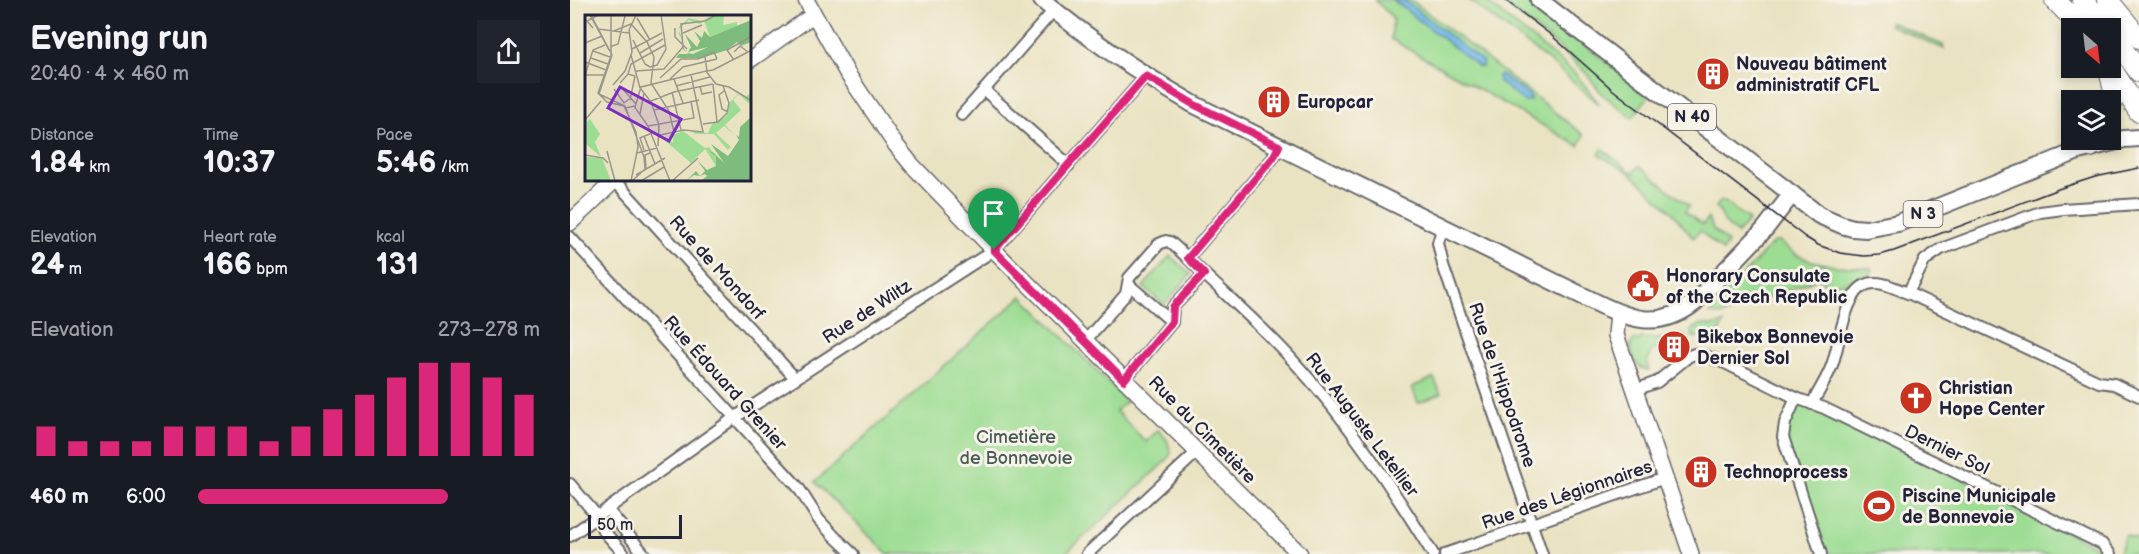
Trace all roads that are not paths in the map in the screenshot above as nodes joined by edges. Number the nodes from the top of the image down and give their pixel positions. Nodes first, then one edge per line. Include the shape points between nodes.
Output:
1 (806, 0) edge
2 (1539, 0) edge
3 (2055, 0) edge
4 (2082, 0) edge
5 (2108, 0) edge
6 (1048, 5) edge
7 (813, 15) junction
8 (2072, 18) edge
9 (2099, 18) edge
10 (2139, 38) edge
11 (2121, 45) edge
12 (752, 59) edge
13 (2139, 72) edge
14 (1146, 76) junction
15 (2116, 78) edge
16 (984, 90) junction
17 (2139, 112) edge
18 (962, 115) dead end
19 (2139, 138) edge
20 (2121, 140) edge
21 (1279, 146) junction
22 (2076, 150) edge
23 (1069, 165) junction
24 (613, 182) edge
25 (617, 182) edge
26 (1792, 194) junction
27 (2139, 204) edge
28 (570, 223) edge
29 (1443, 227) junction
30 (570, 237) edge
31 (994, 250) junction
32 (1188, 258) junction
33 (1204, 274) junction
34 (1128, 284) junction
35 (1908, 293) junction
36 (1618, 313) junction
37 (1172, 322) junction
38 (1086, 340) junction
39 (795, 378) junction
40 (1124, 380) junction
41 (1635, 390) junction
42 (2139, 396) edge
43 (1796, 398) junction
44 (1812, 404) junction
45 (734, 418) junction
46 (1197, 453) junction
47 (1665, 478) junction
48 (570, 484) edge
49 (602, 513) junction
50 (1532, 524) junction
51 (570, 536) edge
52 (1089, 553) edge
53 (624, 554) edge
54 (644, 554) edge
55 (854, 554) edge
56 (1300, 554) edge
57 (1433, 554) edge
58 (1445, 554) edge
59 (1542, 554) edge
60 (1691, 554) edge
61 (1821, 554) edge
62 (2110, 554) edge

1 - 7 street, Rue du Cimetière
2 - 26 main road, N 40
3 - 8 highway
4 - 9 highway
5 - 10 highway
6 - 14 main road
6 - 16 street
7 - 12 street
7 - 31 street, Rue du Cimetière via 895,144
11 - 13 highway
14 - 21 main road
14 - 23 street, Rue de Wiltz
15 - 17 highway
16 - 18 street
16 - 23 street
19 - 20 main road, N 3
21 - 29 main road
21 - 32 street
22 - 26 main road, N 3 via 1882,227 1842,225 1819,215
23 - 31 street, Rue de Wiltz
24 - 28 street
25 - 39 street, Rue de Mondorf
26 - 36 main road via 1764,230 1684,310 1645,320
27 - 35 street via 2040,212 1941,249 1925,260
29 - 36 main road
29 - 50 street, Rue de l'Hippodrome via 1438,243 1443,265
30 - 45 street, Rue Édouard Grenier
31 - 38 street, Rue du Cimetière
31 - 39 street, Rue de Wiltz
32 - 33 street, Rue Auguste Letellier
32 - 34 street, Rue Auguste Letellier via 1170,242 1162,242
33 - 37 street via 1173,307
33 - 57 street, Rue Auguste Letellier via 1296,363 1334,409 1391,485
34 - 37 street
34 - 38 street via 1126,294
35 - 42 street via 2099,382 2114,384
35 - 44 street via 1877,282 1860,287 1849,306 1833,364
36 - 41 street via 1616,335
37 - 40 street
38 - 40 street, Rue du Cimetière
39 - 45 street, Rue de Wiltz
40 - 46 street, Rue du Cimetière
41 - 43 street, Dernier Sol via 1657,382 1683,359 1695,354 1725,363
41 - 47 street
43 - 44 street, Dernier Sol
43 - 61 street via 1783,437
44 - 62 street, Dernier Sol via 2102,544
45 - 49 street, Rue de Wiltz
45 - 55 street, Rue Édouard Grenier via 798,487 832,535
46 - 52 street
46 - 56 street, Rue du Cimetière
47 - 50 street, Rue des Légionnaires
47 - 60 street
48 - 49 street
49 - 51 street, Rue de Wiltz
49 - 53 street via 603,530
49 - 54 street
50 - 58 street, Rue des Légionnaires
50 - 59 street, Rue de l'Hippodrome

